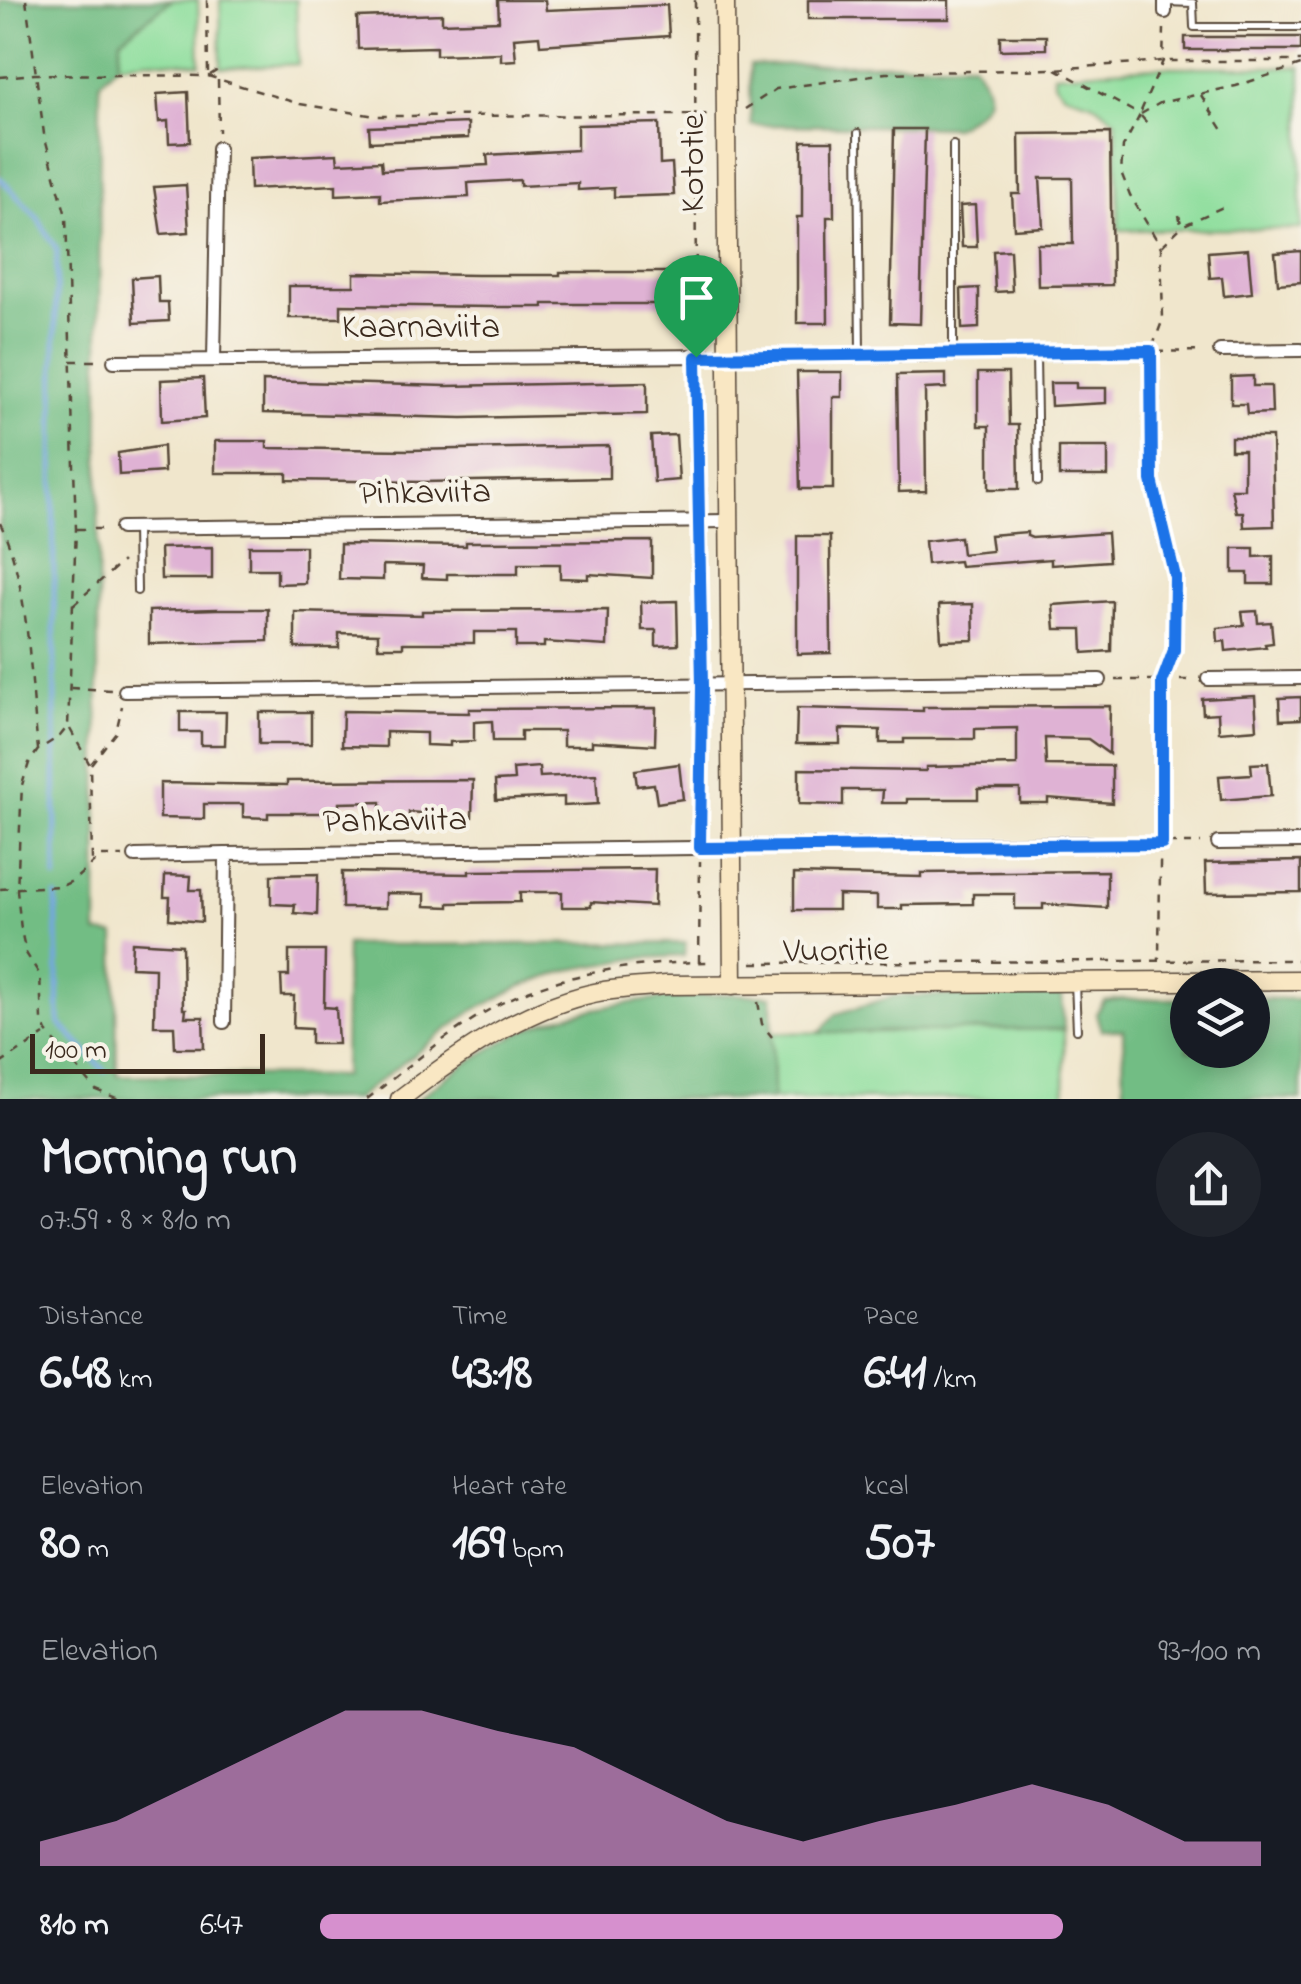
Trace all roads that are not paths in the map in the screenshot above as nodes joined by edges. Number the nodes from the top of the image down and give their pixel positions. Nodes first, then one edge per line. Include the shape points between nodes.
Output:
1 (725, 0) edge
2 (1165, 5) edge
3 (1301, 27) edge
4 (858, 133) dead end
5 (953, 145) dead end
6 (218, 148) road end
7 (1301, 350) edge
8 (1220, 351) road end
9 (1077, 353) road end
10 (953, 354) junction
11 (1036, 354) junction
12 (860, 355) junction
13 (728, 356) junction
14 (214, 359) junction
15 (114, 361) road end
16 (1038, 482) dead end
17 (729, 520) junction
18 (128, 528) joint
19 (137, 591) dead end
20 (1301, 678) edge
21 (1208, 679) road end
22 (1100, 680) road end
23 (730, 685) junction
24 (125, 691) road end
25 (1218, 842) road end
26 (1301, 842) edge
27 (1089, 843) road end
28 (732, 848) junction
29 (226, 854) junction
30 (134, 856) road end
31 (1301, 980) edge
32 (1076, 982) junction
33 (733, 984) junction
34 (224, 1022) dead end
35 (1076, 1030) dead end
36 (400, 1099) edge

1 - 13 street, Kototie
2 - 3 lane via 1193,3 1194,27
4 - 12 lane
5 - 10 lane
6 - 14 street
7 - 8 street
9 - 11 street, Kaarnaviita
10 - 11 street, Kaarnaviita
10 - 12 street, Kaarnaviita
11 - 16 lane
12 - 13 street, Kaarnaviita
13 - 14 street, Kaarnaviita
13 - 17 street, Kototie
14 - 15 street, Kaarnaviita
17 - 18 street, Pihkaviita
17 - 23 street, Kototie
18 - 19 lane
20 - 21 street
22 - 23 street
23 - 24 street
23 - 28 street, Kototie
25 - 26 street
27 - 28 street, Pahkaviita
28 - 29 street, Pahkaviita
28 - 33 street, Kototie
29 - 30 street, Pahkaviita
29 - 34 street
31 - 32 street, Vuoritie
32 - 33 street, Vuoritie
32 - 35 lane
33 - 36 street, Vuoritie via 602,992 549,1008 444,1065

